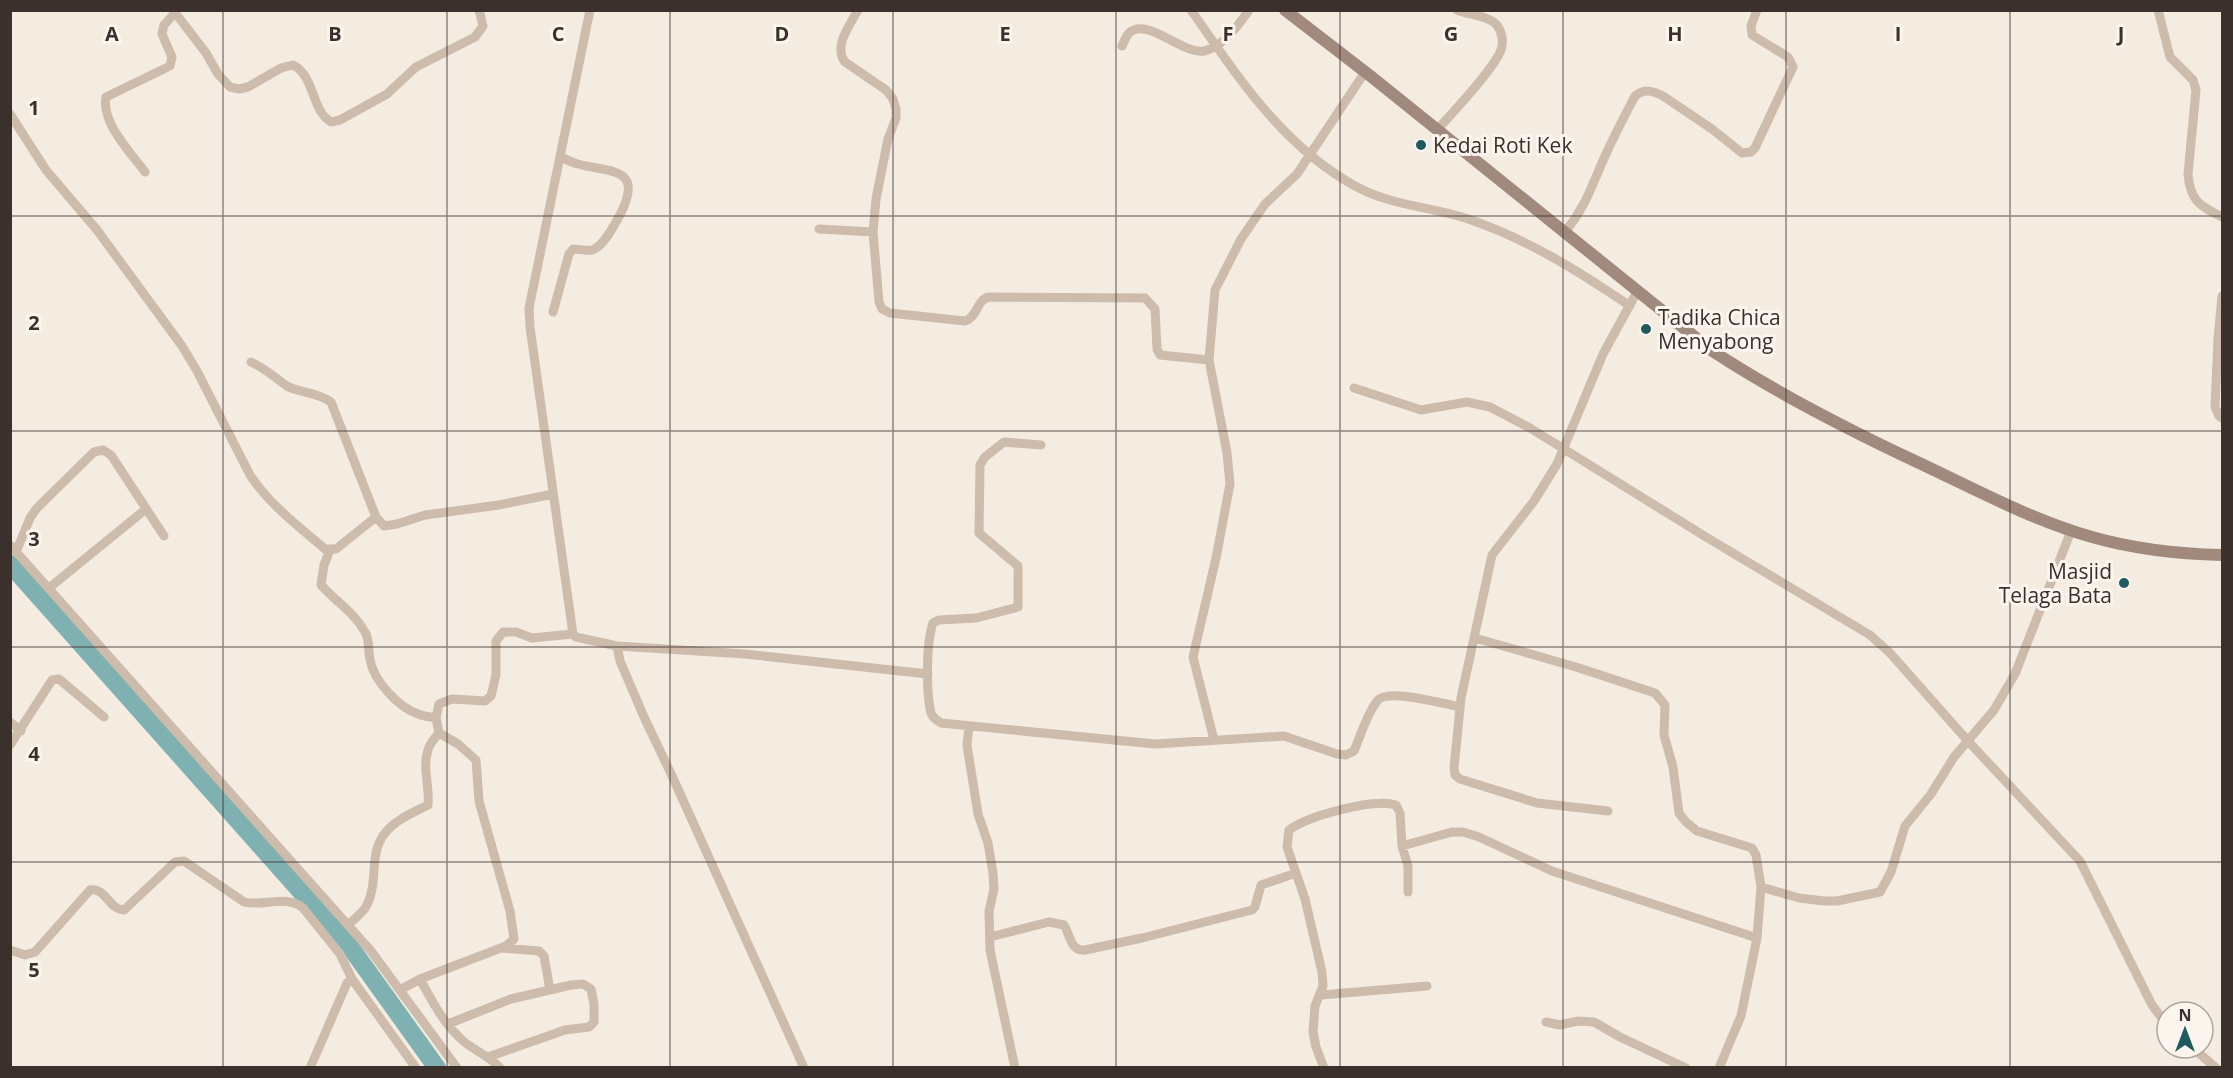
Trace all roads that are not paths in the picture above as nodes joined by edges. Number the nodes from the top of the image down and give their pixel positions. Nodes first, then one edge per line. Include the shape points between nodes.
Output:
1 (479, 10) edge
2 (590, 10) edge
3 (858, 10) edge
4 (1191, 10) edge
5 (1249, 10) edge
6 (1285, 10) edge
7 (1457, 10) edge
8 (1496, 10) edge
9 (1758, 10) edge
10 (2158, 10) edge
11 (174, 12) edge
12 (1490, 20) junction
13 (1215, 45) junction
14 (1122, 46) dead end
15 (1365, 72) junction
16 (10, 114) edge
17 (1438, 129) junction
18 (1310, 154) junction
19 (560, 156) junction
20 (145, 172) dead end
21 (2223, 217) edge
22 (819, 230) dead end
23 (873, 232) junction
24 (1565, 232) junction
25 (1638, 290) junction
26 (2223, 296) edge
27 (1630, 306) junction
28 (553, 312) dead end
29 (2220, 340) edge
30 (1209, 360) junction
31 (251, 362) dead end
32 (1354, 388) dead end
33 (2223, 418) edge
34 (1041, 445) dead end
35 (1563, 448) junction
36 (553, 494) junction
37 (146, 509) junction
38 (376, 517) junction
39 (2071, 531) junction
40 (164, 536) dead end
41 (14, 548) edge
42 (330, 550) junction
43 (2223, 555) edge
44 (49, 588) junction
45 (573, 634) junction
46 (1475, 638) junction
47 (617, 646) junction
48 (928, 674) junction
49 (1460, 706) junction
50 (104, 717) dead end
51 (436, 718) junction
52 (10, 722) edge
53 (969, 726) junction
54 (21, 731) junction
55 (439, 733) junction
56 (1214, 740) junction
57 (1967, 740) junction
58 (10, 745) edge
59 (1608, 811) dead end
60 (1402, 846) junction
61 (1296, 873) junction
62 (1761, 887) junction
63 (1408, 892) dead end
64 (348, 925) junction
65 (990, 937) junction
66 (1757, 938) junction
67 (501, 948) junction
68 (10, 950) edge
69 (352, 979) junction
70 (420, 979) junction
71 (1427, 986) dead end
72 (400, 990) junction
73 (550, 990) junction
74 (1321, 995) junction
75 (2155, 1009) edge
76 (1546, 1022) dead end
77 (448, 1024) junction
78 (488, 1057) junction
79 (310, 1068) edge
80 (416, 1068) edge
81 (457, 1068) edge
82 (500, 1068) edge
83 (804, 1068) edge
84 (1015, 1068) edge
85 (1324, 1068) edge
86 (1686, 1068) edge
87 (1719, 1068) edge

1 - 11 street via 483,26 475,37 416,67 387,94 335,122 325,117 304,74 293,65 248,87 230,87
2 - 19 street
3 - 23 street via 841,44 841,56 886,90 896,109 876,199
4 - 13 street
5 - 13 street
6 - 15 street
7 - 12 street
8 - 12 street
9 - 24 street via 1751,26 1752,35 1788,57 1793,67 1755,148 1742,153 1663,96 1641,92 1635,96 1610,144 1584,205
10 - 21 street via 2170,57 2193,80 2196,90 2189,187 2201,207
11 - 20 street via 162,33 172,57 170,66 109,94 105,102 114,130
12 - 17 street via 1502,34 1501,51
13 - 14 street via 1200,52 1137,28 1128,34
13 - 18 street via 1264,111
15 - 17 street
15 - 18 street
16 - 42 street via 46,170 97,230 177,339 260,489 284,515
17 - 24 street
18 - 27 street via 1374,195 1469,220 1525,242 1590,278
18 - 30 street via 1293,179 1265,204 1223,270 1214,299
19 - 28 street via 623,176 629,182 629,191 618,218 597,247 573,249 569,254
19 - 36 street via 529,308
22 - 23 street
23 - 30 street via 879,302 890,313 965,321 973,317 980,302 990,297 1145,298 1155,309 1160,355
24 - 25 street
25 - 27 street
25 - 39 street via 1711,350 1845,428
26 - 29 street
27 - 35 street via 1603,354
29 - 33 street via 2215,407
30 - 56 street via 1230,484 1193,657
31 - 38 street via 264,367 288,387 315,393 331,402
32 - 35 street via 1421,410 1478,403
34 - 48 street via 1004,442 985,457 978,473 980,532 1018,566 1018,607 976,618 933,623
35 - 46 street via 1534,501 1492,555
35 - 57 street via 1870,635
36 - 38 street via 425,515 391,525 384,525
36 - 45 street
37 - 40 street
37 - 41 street via 111,455 99,450 37,508
37 - 44 street
38 - 42 street
39 - 43 street via 2127,546
39 - 57 street via 2016,674 1994,710
41 - 44 street
42 - 51 street via 321,585 353,614 367,634 369,660 375,675 400,704 417,714
44 - 64 street
45 - 47 street
45 - 51 street via 532,638 503,632 496,641 496,675 491,696 484,701 452,699 439,704
46 - 49 street
46 - 62 street via 1576,667 1660,697 1665,705 1664,735 1679,813 1697,831 1752,848
47 - 48 street via 744,654
47 - 83 street via 644,717
48 - 53 street via 934,719
49 - 56 street via 1394,695 1382,697 1354,751 1346,755 1284,736
49 - 59 street via 1455,768 1460,779 1537,803
50 - 54 street via 58,679 52,680
51 - 55 street
52 - 54 street
53 - 56 street via 1155,744
53 - 65 street via 968,746 978,814 993,873
54 - 58 street
55 - 64 street via 428,748 429,805 387,830 377,845 369,901
55 - 67 street via 476,760 483,819 513,925 514,939
57 - 62 street via 1905,826 1891,872 1880,892 1824,901
57 - 75 street via 2080,861
60 - 61 street via 1400,813 1396,805 1387,802 1309,818 1289,830 1287,847
60 - 63 street via 1408,866
60 - 66 street via 1463,832 1552,871
61 - 65 street via 1261,885 1252,910 1096,948 1074,948 1064,926 1057,922
61 - 74 street via 1322,972
62 - 66 street
64 - 72 street
65 - 84 street
66 - 87 street via 1741,1016
67 - 70 street
67 - 73 street via 539,951 544,956
68 - 69 street via 24,955 35,952 90,890 100,891 116,908 124,910 181,860 244,902 298,904 340,954
69 - 79 street
69 - 80 street
70 - 72 street
70 - 77 street
71 - 74 street
72 - 81 street
73 - 77 street via 511,999
73 - 78 street via 583,984 591,989 594,1022 590,1027 565,1030
74 - 85 street via 1315,1006 1313,1032
76 - 86 street via 1594,1022
77 - 78 street via 458,1037
78 - 82 street

